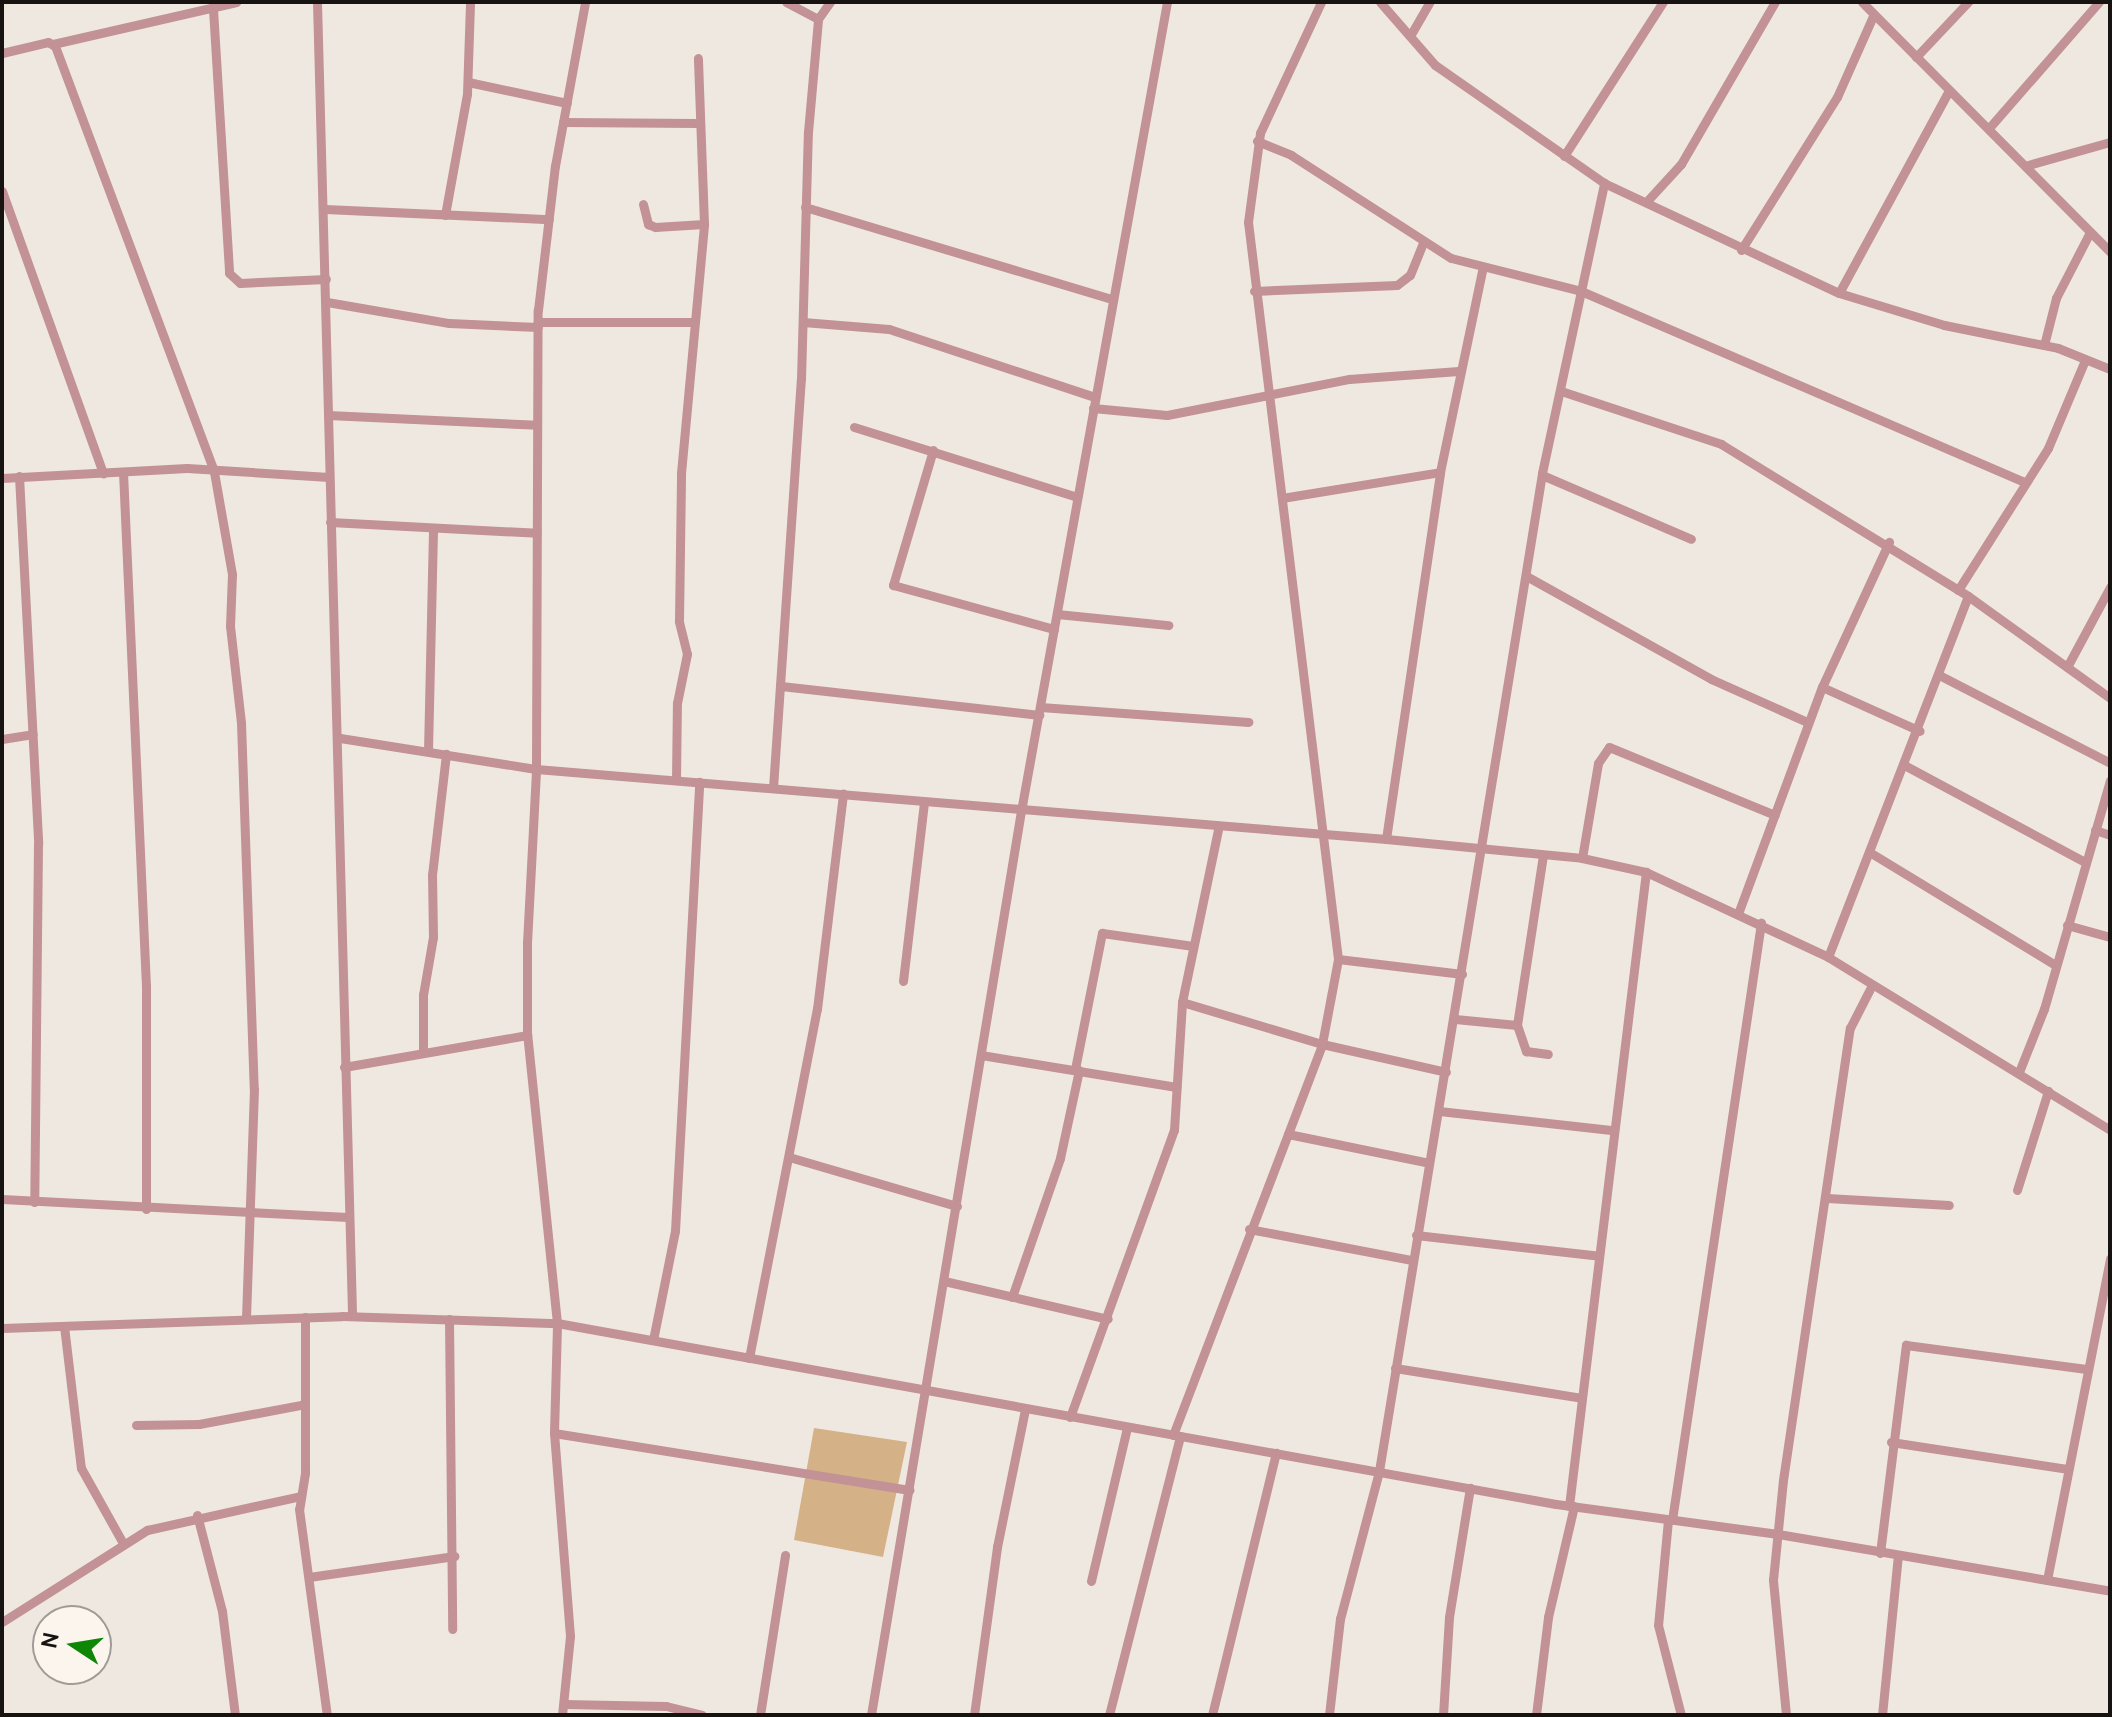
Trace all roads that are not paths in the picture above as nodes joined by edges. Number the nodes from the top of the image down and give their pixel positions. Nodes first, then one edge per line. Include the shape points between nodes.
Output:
1 (317, 2) edge
2 (470, 2) edge
3 (585, 2) edge
4 (786, 2) edge
5 (830, 2) edge
6 (1167, 2) edge
7 (1321, 2) edge
8 (1380, 2) edge
9 (1430, 2) edge
10 (1663, 2) edge
11 (1775, 2) edge
12 (1862, 2) edge
13 (1968, 2) edge
14 (2099, 2) edge
15 (230, 3) edge
16 (213, 9) junction
17 (1873, 16) junction
18 (818, 19) junction
19 (1410, 36) junction
20 (53, 44) junction
21 (2, 53) edge
22 (1916, 57) junction
23 (698, 58) dead end
24 (468, 82) junction
25 (1948, 92) junction
26 (567, 103) junction
27 (563, 122) junction
28 (697, 123) junction
29 (1989, 128) junction
30 (1257, 141) junction
31 (2110, 142) edge
32 (1564, 156) junction
33 (2028, 165) junction
34 (1604, 183) junction
35 (2, 191) edge
36 (1648, 200) junction
37 (643, 204) dead end
38 (805, 207) junction
39 (325, 209) junction
40 (445, 215) junction
41 (549, 219) junction
42 (704, 224) junction
43 (2090, 232) junction
44 (1423, 243) junction
45 (1741, 250) junction
46 (2110, 252) edge
47 (1483, 267) junction
48 (326, 279) junction
49 (1254, 291) junction
50 (1581, 291) junction
51 (1839, 293) junction
52 (1112, 299) junction
53 (327, 302) junction
54 (692, 322) junction
55 (803, 322) junction
56 (538, 325) junction
57 (2044, 345) junction
58 (2085, 360) junction
59 (2110, 369) edge
60 (1459, 371) junction
61 (1561, 391) junction
62 (1095, 397) junction
63 (1271, 398) junction
64 (1093, 408) junction
65 (328, 415) junction
66 (537, 425) junction
67 (854, 427) dead end
68 (933, 450) junction
69 (123, 472) junction
70 (214, 472) junction
71 (1440, 472) junction
72 (103, 473) junction
73 (1542, 475) junction
74 (19, 476) junction
75 (329, 477) junction
76 (2, 478) edge
77 (2025, 482) junction
78 (1077, 497) junction
79 (1282, 498) junction
80 (330, 522) junction
81 (433, 530) junction
82 (537, 533) junction
83 (1691, 539) dead end
84 (1889, 542) junction
85 (1528, 577) junction
86 (2110, 587) edge
87 (1958, 590) junction
88 (1968, 596) junction
89 (1057, 614) junction
90 (1168, 625) dead end
91 (1054, 629) junction
92 (2067, 667) junction
93 (1939, 675) junction
94 (781, 686) junction
95 (1822, 687) junction
96 (2110, 698) edge
97 (1040, 711) junction
98 (1248, 722) dead end
99 (1807, 722) junction
100 (1920, 731) junction
101 (33, 734) junction
102 (340, 738) junction
103 (2, 739) edge
104 (428, 751) junction
105 (446, 754) junction
106 (2110, 763) edge
107 (1906, 766) junction
108 (536, 769) junction
109 (676, 780) junction
110 (2110, 780) edge
111 (699, 782) junction
112 (773, 788) junction
113 (843, 794) junction
114 (924, 802) junction
115 (1021, 811) junction
116 (1775, 815) junction
117 (1218, 829) junction
118 (2095, 830) junction
119 (1327, 835) junction
120 (2110, 835) edge
121 (1386, 839) junction
122 (1479, 849) junction
123 (1871, 853) junction
124 (1543, 855) junction
125 (1582, 858) junction
126 (2085, 862) junction
127 (1646, 872) junction
128 (1739, 911) junction
129 (1761, 923) junction
130 (2067, 925) junction
131 (2110, 937) edge
132 (1193, 946) junction
133 (1828, 957) junction
134 (1338, 959) junction
135 (2055, 965) junction
136 (1462, 974) junction
137 (903, 981) dead end
138 (1872, 985) junction
139 (1182, 1002) junction
140 (1455, 1019) junction
141 (1517, 1025) junction
142 (527, 1035) junction
143 (1322, 1044) junction
144 (423, 1053) junction
145 (1548, 1054) dead end
146 (981, 1055) junction
147 (344, 1067) junction
148 (1077, 1070) junction
149 (1446, 1072) junction
150 (2019, 1072) junction
151 (1176, 1087) junction
152 (2048, 1091) junction
153 (1439, 1111) junction
154 (1611, 1130) junction
155 (2110, 1130) edge
156 (1288, 1134) junction
157 (789, 1157) junction
158 (1429, 1163) junction
159 (2017, 1190) dead end
160 (1827, 1198) junction
161 (2, 1199) edge
162 (34, 1202) junction
163 (1949, 1205) dead end
164 (957, 1206) junction
165 (146, 1209) junction
166 (250, 1215) junction
167 (348, 1217) junction
168 (1249, 1229) junction
169 (1416, 1235) junction
170 (1599, 1256) junction
171 (2110, 1258) edge
172 (1412, 1260) junction
173 (944, 1281) junction
174 (1012, 1297) junction
175 (352, 1316) junction
176 (305, 1317) junction
177 (246, 1319) junction
178 (449, 1319) junction
179 (1108, 1319) junction
180 (557, 1323) junction
181 (64, 1326) junction
182 (2, 1328) edge
183 (653, 1340) junction
184 (749, 1358) junction
185 (1395, 1368) junction
186 (2086, 1369) junction
187 (926, 1391) junction
188 (1582, 1398) junction
189 (301, 1405) junction
190 (1025, 1409) junction
191 (1070, 1417) junction
192 (136, 1425) dead end
193 (1127, 1427) junction
194 (554, 1433) junction
195 (1177, 1436) junction
196 (1891, 1442) junction
197 (1276, 1453) junction
198 (2067, 1469) junction
199 (1379, 1471) junction
200 (1470, 1488) junction
201 (909, 1490) junction
202 (300, 1496) junction
203 (1571, 1506) junction
204 (197, 1515) junction
205 (1670, 1520) junction
206 (1778, 1534) junction
207 (123, 1543) junction
208 (1880, 1553) junction
209 (785, 1555) dead end
210 (454, 1556) junction
211 (1898, 1556) junction
212 (309, 1577) junction
213 (2047, 1580) junction
214 (1091, 1581) dead end
215 (2110, 1591) edge
216 (2, 1622) edge
217 (452, 1629) dead end
218 (564, 1704) junction
219 (235, 1715) edge
220 (327, 1715) edge
221 (562, 1715) edge
222 (702, 1715) edge
223 (760, 1715) edge
224 (871, 1715) edge
225 (974, 1715) edge
226 (1109, 1715) edge
227 (1212, 1715) edge
228 (1329, 1715) edge
229 (1443, 1715) edge
230 (1536, 1715) edge
231 (1681, 1715) edge
232 (1786, 1715) edge
233 (1882, 1715) edge

1 - 39 street
2 - 24 street
3 - 26 street
4 - 18 street
5 - 18 street
6 - 52 street
7 - 30 street
8 - 19 street
9 - 19 street
10 - 32 street
11 - 36 street via 1681,164
12 - 17 street
13 - 22 street
14 - 29 street
15 - 16 street
16 - 20 street
16 - 48 street via 229,273 240,283
17 - 22 street
17 - 45 street via 1837,97
18 - 38 street
19 - 32 street via 1484,104
20 - 21 street
20 - 70 street
22 - 25 street
23 - 28 street
24 - 26 street
24 - 40 street
25 - 29 street
25 - 51 street
26 - 27 street
27 - 28 street
27 - 41 street
28 - 42 street
29 - 33 street
30 - 44 street via 1291,155
30 - 49 street via 1248,222
31 - 33 street
32 - 34 street
33 - 43 street
34 - 36 street
34 - 50 street
35 - 72 street
36 - 45 street
37 - 42 street via 648,224 655,227
38 - 52 street
38 - 55 street
39 - 40 street
39 - 48 street
40 - 41 street
41 - 56 street
42 - 54 street
43 - 46 street
43 - 57 street via 2056,298
44 - 47 street
44 - 49 street via 1410,275 1397,285
45 - 51 street
47 - 50 street
47 - 60 street
48 - 53 street
49 - 63 street
50 - 61 street
50 - 77 street
51 - 57 street via 1944,325
52 - 62 street
53 - 56 street via 449,323
53 - 65 street
54 - 56 street
54 - 109 street via 681,473 679,621 687,654 677,703
55 - 62 street via 889,329
55 - 94 street
56 - 66 street
57 - 58 street
58 - 59 street
58 - 77 street via 2048,448
60 - 63 street via 1349,379
60 - 71 street
61 - 73 street
61 - 84 street via 1721,444
62 - 64 street
63 - 64 street via 1167,415
63 - 79 street
64 - 78 street
65 - 66 street
65 - 75 street
66 - 82 street
67 - 68 street
68 - 78 street
68 - 91 street via 893,585
69 - 70 street
69 - 72 street
69 - 165 street via 146,986
70 - 75 street
70 - 166 street via 232,574 230,626 241,723 254,1089
71 - 79 street
71 - 121 street
72 - 74 street
73 - 83 street
73 - 85 street
74 - 76 street
74 - 101 street
75 - 80 street
77 - 87 street
78 - 89 street
79 - 119 street
80 - 81 street
80 - 102 street
81 - 82 street
81 - 104 street
82 - 108 street
84 - 87 street
84 - 95 street
85 - 99 street via 1711,679
85 - 122 street
86 - 92 street
87 - 88 street
88 - 92 street
88 - 93 street
89 - 90 street
89 - 91 street
91 - 97 street
92 - 96 street
93 - 100 street
93 - 106 street
94 - 97 street
94 - 112 street
95 - 99 street
95 - 100 street
97 - 98 street
97 - 115 street
99 - 116 street
100 - 107 street
101 - 103 street
101 - 162 street
102 - 104 street
102 - 147 street
104 - 105 street
105 - 108 street
105 - 144 street via 432,875 433,937 423,995
107 - 123 street
107 - 126 street
108 - 109 street
108 - 142 street
109 - 111 street
110 - 118 street
111 - 112 street
111 - 183 street via 675,1231
112 - 113 street
113 - 114 street
113 - 157 street via 827,937
114 - 115 street
114 - 137 street
115 - 117 street
115 - 146 street
116 - 125 street via 1609,747 1596,774
116 - 128 street
117 - 119 street
117 - 132 street
118 - 120 street
118 - 126 street
119 - 121 street
119 - 134 street
121 - 122 street
122 - 124 street
122 - 136 street
123 - 133 street
123 - 135 street
124 - 125 street
124 - 141 street
125 - 127 street
126 - 130 street
127 - 128 street
127 - 154 street
128 - 129 street
129 - 133 street
129 - 205 street
130 - 131 street
130 - 135 street
132 - 139 street
132 - 148 street via 1102,933
133 - 138 street
134 - 136 street
134 - 143 street
135 - 150 street
136 - 140 street
138 - 150 street
138 - 160 street via 1850,1028
139 - 143 street
139 - 151 street
140 - 141 street
140 - 149 street
141 - 145 street via 1526,1051
142 - 144 street
142 - 180 street
143 - 149 street
143 - 156 street
144 - 147 street
146 - 148 street
146 - 164 street
147 - 167 street
148 - 151 street
148 - 174 street via 1060,1158
149 - 153 street
150 - 152 street
151 - 179 street via 1174,1130
152 - 155 street
152 - 159 street
153 - 154 street
153 - 158 street
154 - 170 street
156 - 158 street
156 - 168 street
157 - 164 street
157 - 184 street
158 - 169 street
160 - 163 street
160 - 206 street
161 - 162 street
162 - 165 street
164 - 173 street
165 - 166 street
166 - 167 street
166 - 177 street
167 - 175 street
168 - 172 street
168 - 195 street
169 - 170 street
169 - 172 street
170 - 188 street
171 - 186 street
172 - 185 street
173 - 174 street
173 - 187 street
174 - 179 street
175 - 176 street
175 - 178 street
176 - 177 street
176 - 189 street
177 - 181 street
178 - 180 street
178 - 210 street
179 - 191 street
180 - 183 street
180 - 194 street
181 - 182 street
181 - 207 street via 81,1468
183 - 184 street
184 - 187 street
185 - 188 street
185 - 199 street
186 - 196 street via 1906,1345
186 - 198 street
187 - 190 street
187 - 201 street
188 - 203 street
189 - 192 street via 199,1424
189 - 202 street
190 - 191 street
190 - 225 street via 997,1547
191 - 193 street
193 - 195 street
193 - 214 street
194 - 201 street
194 - 218 street via 570,1636
195 - 197 street
195 - 226 street
196 - 198 street
196 - 208 street
197 - 199 street
197 - 227 street
198 - 213 street
199 - 200 street
199 - 228 street via 1340,1619
200 - 203 street
200 - 229 street via 1449,1617
201 - 224 street
202 - 204 street
202 - 212 street
203 - 205 street
203 - 230 street via 1548,1617
204 - 207 street
204 - 219 street via 222,1611
205 - 206 street
205 - 231 street via 1658,1625
206 - 208 street
206 - 232 street via 1773,1592
207 - 216 street
208 - 211 street
209 - 223 street
210 - 212 street
210 - 217 street
211 - 213 street
211 - 233 street
212 - 220 street
213 - 215 street
218 - 221 street
218 - 222 street via 666,1706

